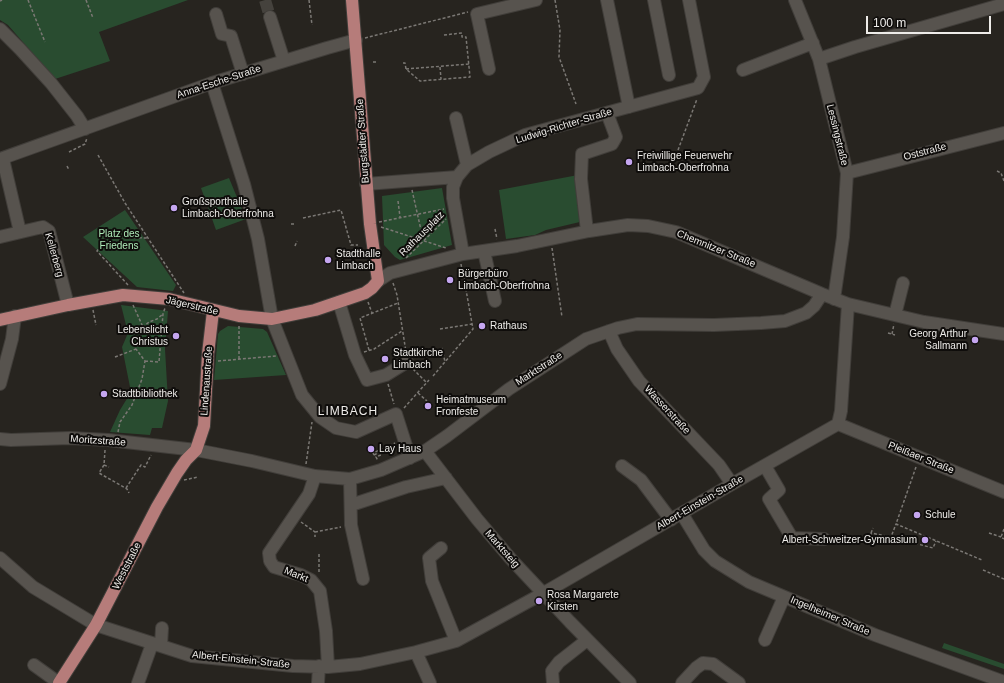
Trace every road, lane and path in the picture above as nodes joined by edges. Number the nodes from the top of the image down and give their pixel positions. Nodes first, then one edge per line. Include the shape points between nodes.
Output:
1 (28, 0) edge
2 (86, 0) edge
3 (309, 0) edge
4 (352, 0) edge
5 (536, 0) edge
6 (555, 0) edge
7 (607, 0) edge
8 (654, 0) edge
9 (689, 0) edge
10 (795, 0) edge
11 (1004, 4) edge
12 (216, 14) dead end
13 (477, 14) junction
14 (270, 17) tunnel mouth
15 (92, 18) dead end
16 (312, 25) dead end
17 (0, 29) edge
18 (444, 35) dead end
19 (356, 40) junction
20 (45, 42) dead end
21 (813, 43) junction
22 (819, 59) junction
23 (284, 61) junction
24 (373, 62) dead end
25 (376, 62) dead end
26 (403, 63) dead end
27 (469, 64) junction
28 (440, 67) junction
29 (406, 69) junction
30 (489, 69) dead end
31 (743, 70) dead end
32 (243, 74) junction
33 (669, 75) dead end
34 (441, 80) junction
35 (212, 83) junction
36 (697, 101) dead end
37 (576, 104) dead end
38 (629, 107) junction
39 (607, 113) junction
40 (456, 118) dead end
41 (86, 132) junction
42 (1004, 133) edge
43 (678, 150) dead end
44 (68, 152) dead end
45 (98, 155) dead end
46 (1, 159) edge
47 (467, 165) junction
48 (67, 166) dead end
49 (69, 170) dead end
50 (997, 171) dead end
51 (847, 173) junction
52 (457, 176) junction
53 (410, 181) junction
54 (1004, 181) edge
55 (366, 184) junction
56 (398, 201) dead end
57 (455, 209) junction
58 (417, 214) junction
59 (303, 218) dead end
60 (400, 218) junction
61 (291, 224) dead end
62 (294, 224) dead end
63 (370, 224) junction
64 (587, 231) junction
65 (20, 232) junction
66 (0, 236) edge
67 (148, 238) junction
68 (550, 239) junction
69 (423, 240) junction
70 (297, 242) dead end
71 (358, 245) dead end
72 (295, 246) dead end
73 (484, 251) junction
74 (463, 254) junction
75 (354, 258) dead end
76 (358, 258) dead end
77 (404, 269) junction
78 (390, 273) junction
79 (463, 273) dead end
80 (378, 281) junction
81 (904, 283) dead end
82 (128, 285) dead end
83 (822, 294) junction
84 (169, 299) junction
85 (834, 299) junction
86 (92, 300) junction
87 (131, 302) dead end
88 (339, 302) junction
89 (496, 302) dead end
90 (185, 303) junction
91 (398, 303) junction
92 (68, 304) junction
93 (369, 304) dead end
94 (848, 304) junction
95 (213, 311) junction
96 (372, 313) junction
97 (163, 314) junction
98 (895, 315) junction
99 (14, 316) junction
100 (240, 316) junction
101 (562, 317) dead end
102 (0, 320) edge
103 (272, 320) junction
104 (472, 324) junction
105 (96, 325) dead end
106 (143, 327) junction
107 (440, 330) dead end
108 (402, 331) junction
109 (609, 331) junction
110 (888, 333) dead end
111 (1004, 334) edge
112 (896, 335) dead end
113 (442, 348) dead end
114 (136, 349) junction
115 (369, 350) junction
116 (286, 355) junction
117 (355, 355) junction
118 (115, 356) dead end
119 (240, 359) junction
120 (145, 361) junction
121 (207, 362) junction
122 (407, 362) junction
123 (445, 362) junction
124 (386, 375) junction
125 (433, 376) dead end
126 (429, 380) dead end
127 (0, 384) edge
128 (427, 384) junction
129 (418, 393) junction
130 (427, 401) dead end
131 (396, 414) junction
132 (312, 424) dead end
133 (838, 424) junction
134 (0, 439) edge
135 (404, 439) junction
136 (116, 441) junction
137 (156, 446) junction
138 (196, 450) junction
139 (425, 451) junction
140 (105, 452) dead end
141 (920, 457) junction
142 (410, 458) junction
143 (378, 461) dead end
144 (104, 465) junction
145 (305, 466) dead end
146 (622, 466) dead end
147 (766, 466) junction
148 (109, 467) dead end
149 (315, 476) junction
150 (198, 477) dead end
151 (446, 478) junction
152 (350, 479) junction
153 (182, 480) dead end
154 (732, 484) junction
155 (127, 489) junction
156 (1004, 492) edge
157 (129, 493) dead end
158 (350, 505) junction
159 (676, 517) junction
160 (896, 524) junction
161 (351, 525) junction
162 (873, 528) dead end
163 (1004, 529) edge
164 (316, 531) dead end
165 (871, 532) junction
166 (989, 533) dead end
167 (871, 535) dead end
168 (891, 537) junction
169 (1001, 538) junction
170 (824, 539) dead end
171 (1004, 539) edge
172 (936, 541) junction
173 (441, 548) dead end
174 (319, 554) dead end
175 (0, 558) edge
176 (982, 560) dead end
177 (983, 570) dead end
178 (1004, 575) edge
179 (363, 579) dead end
180 (1003, 579) edge
181 (320, 591) junction
182 (542, 594) junction
183 (784, 597) junction
184 (96, 625) junction
185 (162, 628) dead end
186 (587, 640) junction
187 (765, 640) dead end
188 (456, 641) junction
189 (157, 645) junction
190 (416, 652) junction
191 (34, 665) dead end
192 (324, 666) junction
193 (1004, 682) edge
194 (59, 683) edge
195 (138, 683) edge
196 (318, 683) edge
197 (430, 683) edge
198 (553, 683) edge
199 (630, 683) edge
200 (682, 683) edge
201 (739, 683) edge

1 - 20 path
2 - 15 path
3 - 16 path
4 - 19 main road, Burgstädter Straße
5 - 13 street
6 - 37 path via 560,30 559,57
7 - 38 street
8 - 33 street
9 - 38 street, Ludwig-Richter-Straße via 704,77 698,88
10 - 21 street, Lessingstraße
11 - 22 street
12 - 32 street via 222,34 231,36
13 - 19 path via 468,12
13 - 30 street
14 - 23 street
17 - 41 street via 51,83
18 - 27 path via 462,33 461,37 466,36
19 - 23 street, Anna-Esche-Straße
19 - 55 main road, Burgstädter Straße
21 - 22 street, Lessingstraße
21 - 31 street
22 - 51 street, Lessingstraße
23 - 32 street, Anna-Esche-Straße
24 - 25 path
26 - 29 path via 405,62
27 - 28 path
27 - 34 path via 470,77
28 - 29 path
28 - 34 path
29 - 34 path via 420,81
32 - 35 street, Anna-Esche-Straße
35 - 41 street, Anna-Esche-Straße
35 - 103 street via 246,191 258,239
36 - 43 path
38 - 39 street, Ludwig-Richter-Straße
39 - 47 street, Ludwig-Richter-Straße via 525,135
39 - 64 street via 616,137 612,144 582,154 581,179
40 - 47 street
41 - 44 path via 85,144
41 - 46 street, Anna-Esche-Straße
42 - 51 street, Oststraße
45 - 67 path
46 - 65 street
47 - 52 street, Ludwig-Richter-Straße
48 - 49 path
50 - 54 path via 1001,173
51 - 85 street, Lessingstraße via 843,237
52 - 53 street
52 - 57 street via 453,187
53 - 55 street
53 - 58 path
55 - 63 main road, Burgstädter Straße
56 - 60 path
57 - 58 path
57 - 69 path, Rathausplatz
57 - 74 street
58 - 60 path
58 - 69 path
59 - 71 path via 341,210 351,245
60 - 63 path
61 - 62 path
63 - 69 path
63 - 80 main road, Burgstädter Straße
64 - 68 street, Chemnitzer Straße
64 - 83 street, Chemnitzer Straße via 628,225 676,232
65 - 66 street, Kellerberg
65 - 92 street, Kellerberg via 43,227 49,230
67 - 82 path via 107,237 97,251
67 - 90 path via 184,291
68 - 73 street, Chemnitzer Straße
68 - 101 path
69 - 74 path
69 - 77 path, Rathausplatz via 403,262
70 - 72 path
73 - 74 street, Chemnitzer Straße
73 - 89 street
74 - 77 street, Chemnitzer Straße
75 - 76 path
77 - 78 street, Chemnitzer Straße
78 - 80 street, Chemnitzer Straße
78 - 91 path
79 - 104 path
80 - 88 main road, Jägerstraße via 365,293
81 - 98 street
83 - 85 street, Chemnitzer Straße
83 - 109 street, Marktstraße via 806,313 785,321 714,325 637,324
84 - 86 main road, Jägerstraße via 124,294
84 - 90 main road, Jägerstraße
84 - 97 path
85 - 94 street, Chemnitzer Straße
86 - 92 main road, Jägerstraße
86 - 105 path
87 - 106 path
88 - 103 main road, Jägerstraße
88 - 117 street
90 - 95 main road, Jägerstraße
91 - 96 path
91 - 108 path
92 - 99 main road, Jägerstraße
93 - 96 path
94 - 98 street, Chemnitzer Straße
94 - 133 street
95 - 100 main road, Jägerstraße
95 - 121 main road, Lindenaustraße
96 - 115 path via 360,318
97 - 106 path
97 - 120 path via 158,362
98 - 111 street, Chemnitzer Straße
99 - 102 main road, Jägerstraße
99 - 127 street via 12,339
100 - 103 main road, Jägerstraße
100 - 119 path
103 - 116 street
104 - 107 path
104 - 123 path via 473,329
106 - 114 path
108 - 115 path
108 - 122 path
109 - 139 street, Marktstraße via 573,346 509,388
109 - 154 street, Wasserstraße via 639,381 719,465
110 - 112 path
113 - 123 path
114 - 118 path
114 - 120 path
115 - 117 path
116 - 119 path
116 - 131 street via 302,395 320,417 336,428 356,432
117 - 124 street via 367,380
119 - 121 path
120 - 136 path via 142,379 132,405 120,422
121 - 138 main road, Lindenaustraße via 204,426
122 - 124 street
122 - 128 path
123 - 125 path
124 - 131 path
126 - 128 path
128 - 129 path
129 - 130 path
129 - 131 path
131 - 135 street
132 - 145 path
133 - 141 street, Pleißaer Straße
133 - 147 street, Albert-Einstein-Straße
134 - 136 street, Moritzstraße via 70,438
135 - 142 street
135 - 143 path via 373,453 374,455 380,452 381,455 376,457
136 - 137 street, Moritzstraße
137 - 138 street, Moritzstraße
137 - 155 path via 145,467 141,465
138 - 149 street, Marktstraße
138 - 184 main road, Weststraße via 186,460 156,507
139 - 142 street, Marktstraße
139 - 151 street, Marktsteig
140 - 144 path
141 - 156 street, Pleißaer Straße
141 - 160 path
142 - 152 street, Marktstraße
144 - 148 path
144 - 155 path via 99,473
146 - 159 street, Ingelheimer Straße via 642,480
147 - 154 street, Albert-Einstein-Straße
147 - 170 street via 779,490 769,499 792,538
149 - 152 street, Marktstraße
149 - 181 street, Markt via 309,494 268,553 274,567 311,580
150 - 153 path
151 - 158 street via 406,487
151 - 182 street, Marktsteig via 477,519
152 - 158 street
154 - 159 street, Albert-Einstein-Straße
155 - 157 path
158 - 161 street
159 - 182 street, Albert-Einstein-Straße
159 - 183 street, Ingelheimer Straße via 715,561 749,582
160 - 168 path
160 - 172 path
161 - 164 path
161 - 179 street
162 - 165 path
163 - 169 path
165 - 167 path
165 - 168 path
166 - 169 path
168 - 172 path via 933,548
169 - 171 path
172 - 176 path
173 - 188 street via 429,558 432,581
174 - 181 path
175 - 184 street, Albert-Einstein-Straße via 33,586
177 - 180 path
178 - 180 path
181 - 192 street via 326,631
182 - 186 street, Marktsteig
182 - 188 street, Albert-Einstein-Straße
183 - 187 street
183 - 193 street, Ingelheimer Straße via 875,635
184 - 189 street, Albert-Einstein-Straße
184 - 194 main road, Weststraße
185 - 189 street
186 - 198 street via 559,662 552,671
186 - 199 street, Marktsteig
188 - 190 street, Albert-Einstein-Straße
189 - 192 street, Albert-Einstein-Straße via 192,656 293,666
189 - 195 street
190 - 192 street, Albert-Einstein-Straße via 360,664
190 - 197 street
191 - 194 street
192 - 196 street
200 - 201 street via 704,663 713,664

